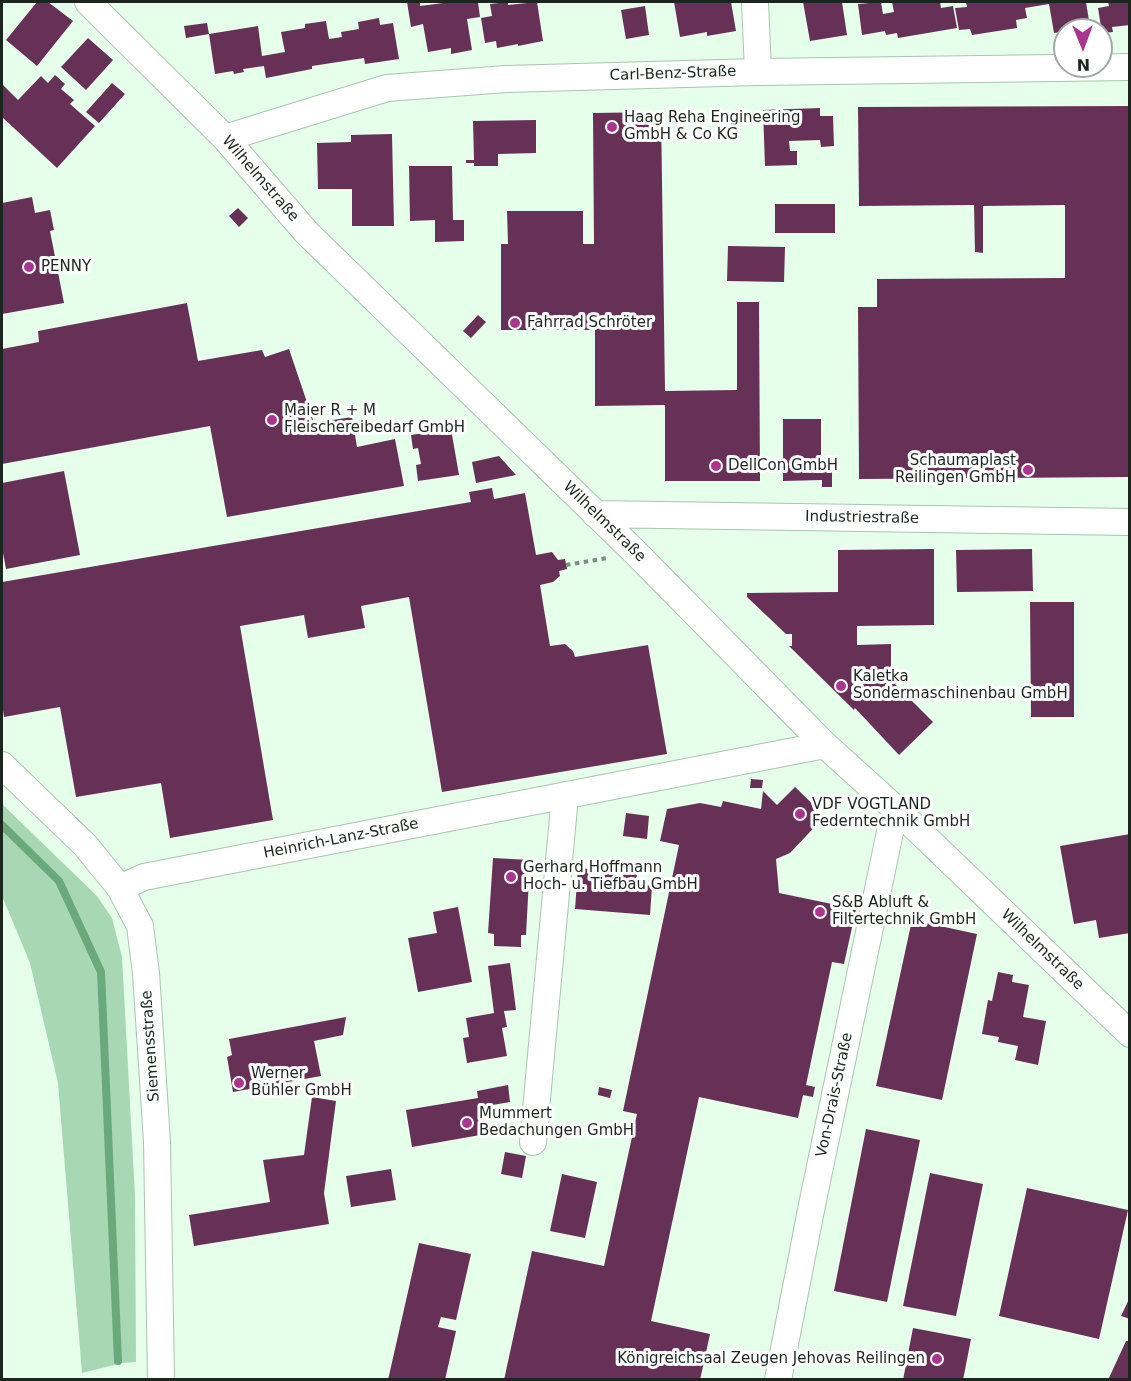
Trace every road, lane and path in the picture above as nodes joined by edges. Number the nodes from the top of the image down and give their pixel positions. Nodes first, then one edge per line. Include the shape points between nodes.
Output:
1 (88, 2) edge
2 (755, 2) edge
3 (1130, 67) edge
4 (758, 72) junction
5 (225, 138) junction
6 (595, 514) junction
7 (1130, 522) edge
8 (636, 553) junction
9 (566, 564) dead end
10 (825, 745) junction
11 (2, 765) edge
12 (565, 796) junction
13 (899, 812) junction
14 (120, 888) junction
15 (1130, 1034) edge
16 (533, 1142) dead end
17 (161, 1380) edge
18 (778, 1380) edge

1 - 5 street, Wilhelmstraße
2 - 4 street
3 - 4 street, Carl-Benz-Straße
4 - 5 street, Carl-Benz-Straße via 506,79 387,88
5 - 6 street, Wilhelmstraße via 307,233
6 - 7 street, Industriestraße
6 - 8 street, Wilhelmstraße
8 - 9 path
8 - 10 street, Wilhelmstraße
10 - 12 street, Heinrich-Lanz-Straße
10 - 13 street, Wilhelmstraße
11 - 14 street, Siemensstraße via 85,845
12 - 14 street, Heinrich-Lanz-Straße via 144,877
12 - 16 street
13 - 15 street, Wilhelmstraße
13 - 18 street, Von-Drais-Straße via 888,844
14 - 17 street, Siemensstraße via 140,926 146,974 157,1142

